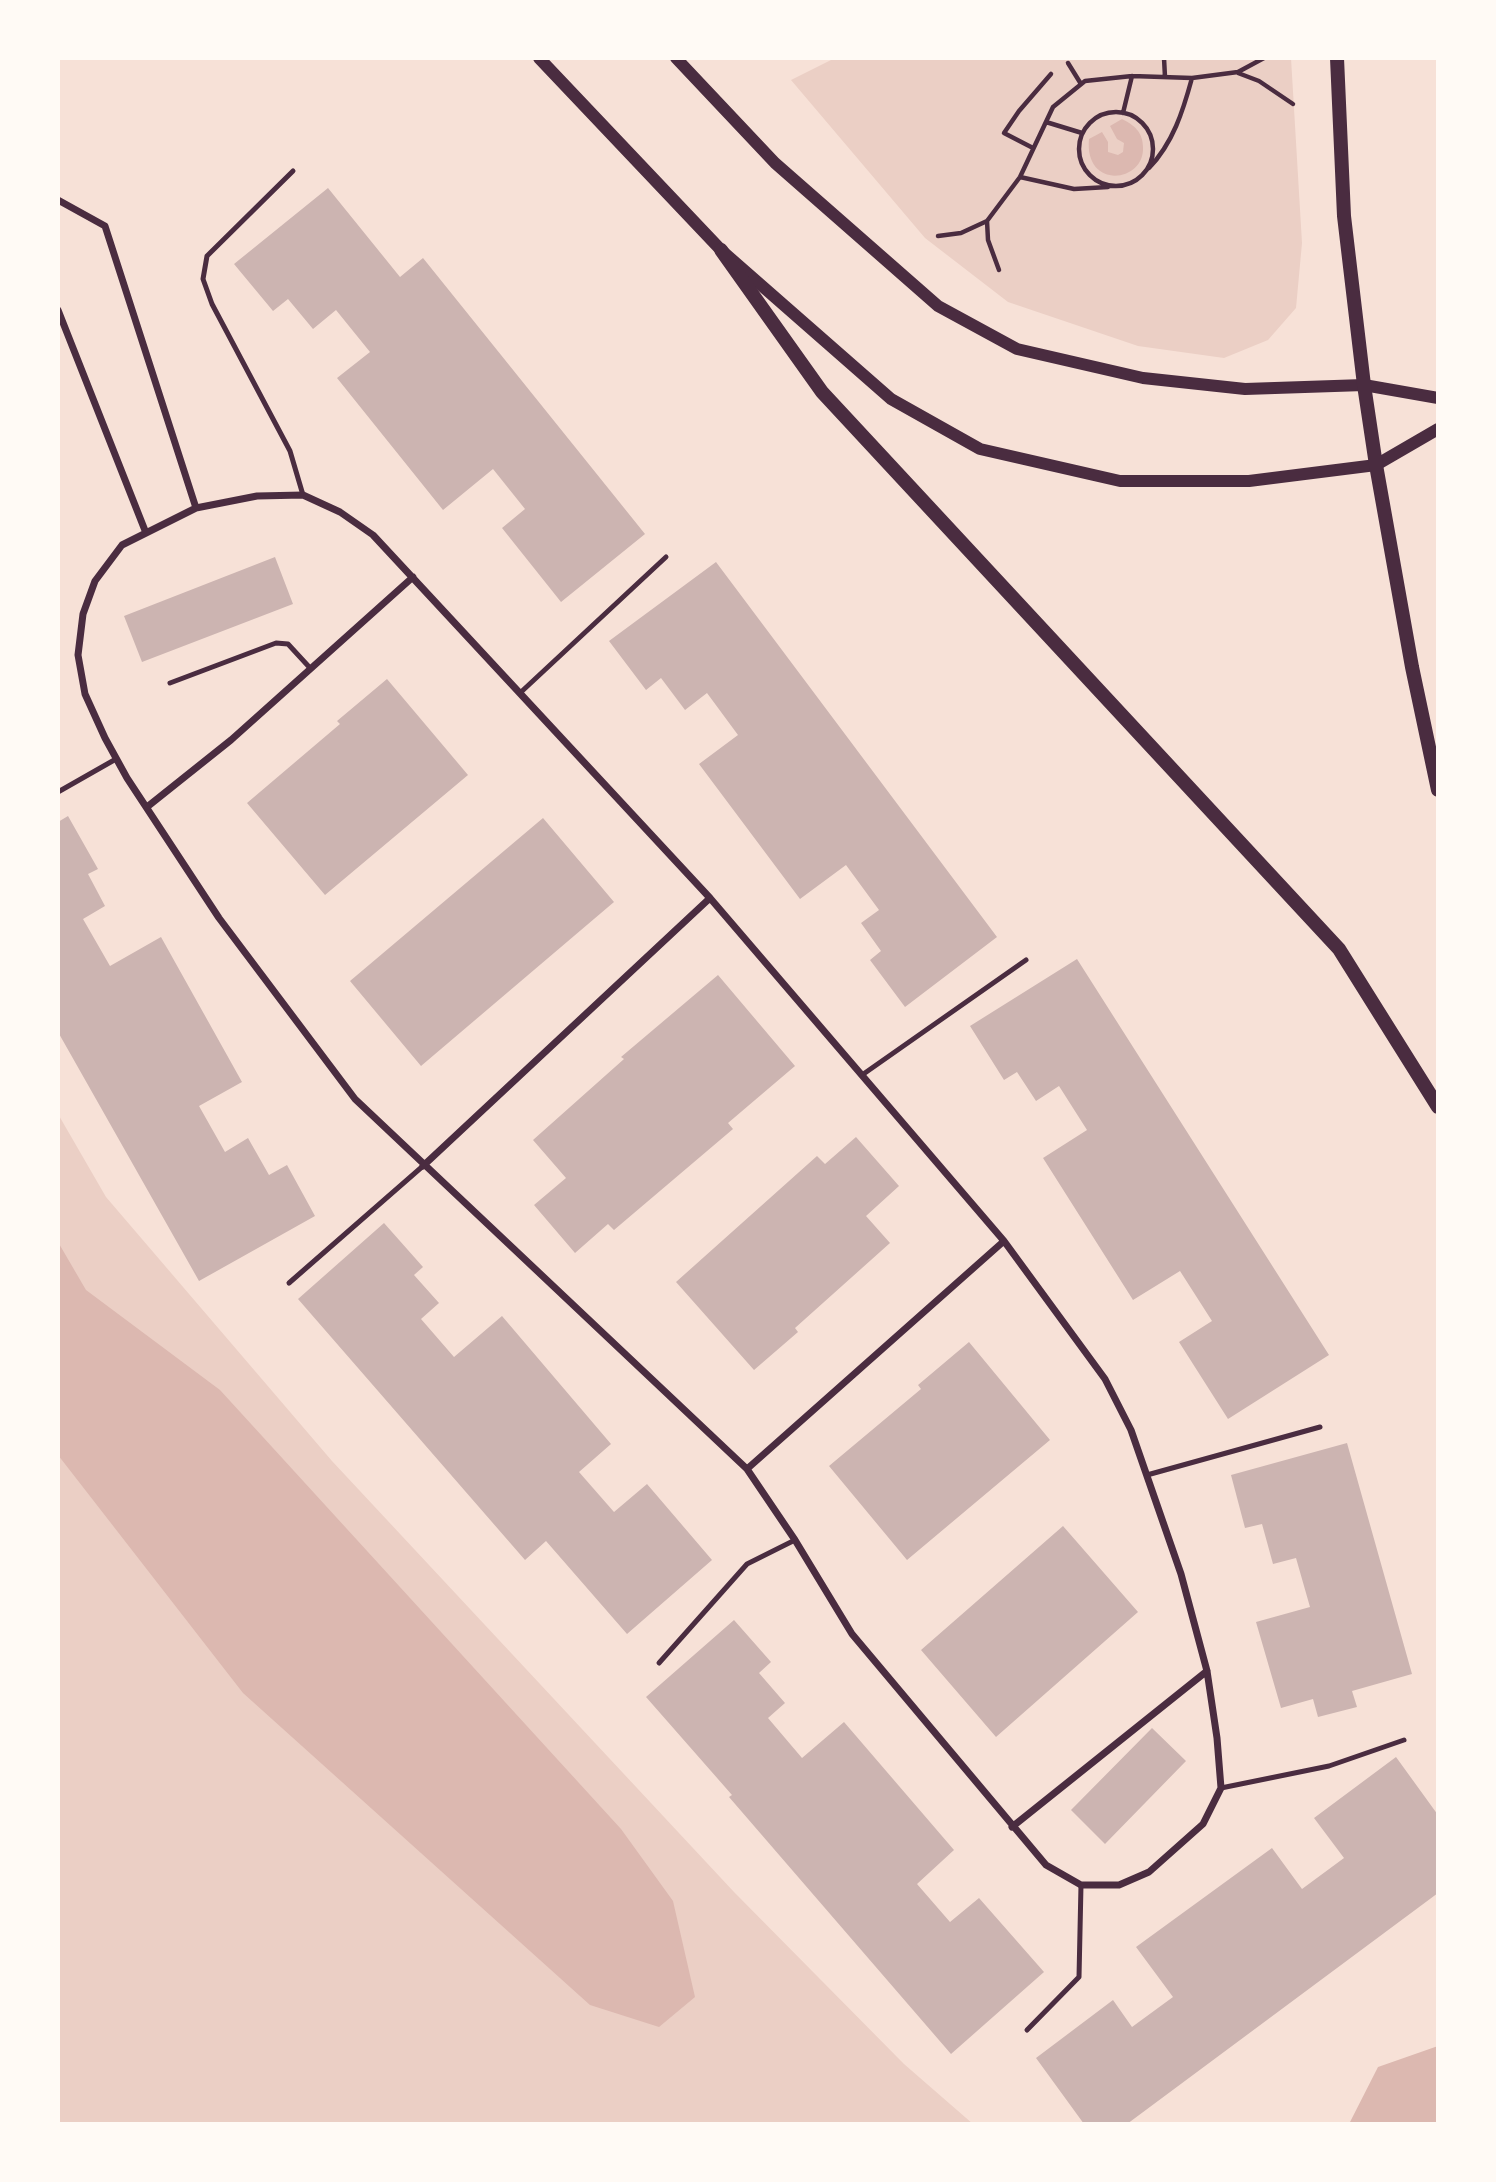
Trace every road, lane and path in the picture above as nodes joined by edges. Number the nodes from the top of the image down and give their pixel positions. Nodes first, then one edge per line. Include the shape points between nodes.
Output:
1 (539, 58) edge
2 (676, 58) edge
3 (1164, 58) edge
4 (1264, 58) edge
5 (1337, 58) edge
6 (1068, 63) dead end
7 (1238, 72) junction
8 (1051, 74) dead end
9 (1132, 76) junction
10 (1165, 77) junction
11 (1192, 78) junction
12 (1082, 84) junction
13 (1293, 103) dead end
14 (1123, 113) junction
15 (1046, 122) junction
16 (1082, 133) junction
17 (1033, 148) junction
18 (293, 171) dead end
19 (1142, 176) junction
20 (1020, 177) junction
21 (1114, 186) junction
22 (58, 200) edge
23 (987, 221) junction
24 (938, 236) dead end
25 (721, 250) junction
26 (999, 270) dead end
27 (58, 310) edge
28 (1364, 385) junction
29 (1438, 398) edge
30 (1438, 429) edge
31 (1376, 465) junction
32 (303, 495) junction
33 (196, 508) junction
34 (146, 533) junction
35 (666, 556) dead end
36 (413, 577) junction
37 (311, 669) junction
38 (170, 683) dead end
39 (520, 693) junction
40 (116, 759) junction
41 (1438, 790) edge
42 (58, 792) edge
43 (147, 807) junction
44 (710, 898) junction
45 (1026, 960) dead end
46 (862, 1075) junction
47 (1438, 1107) edge
48 (423, 1166) junction
49 (1004, 1241) junction
50 (289, 1283) dead end
51 (1320, 1427) dead end
52 (747, 1469) junction
53 (1147, 1475) junction
54 (795, 1540) junction
55 (659, 1663) dead end
56 (1207, 1671) junction
57 (1404, 1740) dead end
58 (1221, 1788) junction
59 (1013, 1827) junction
60 (1081, 1885) junction
61 (1027, 2030) dead end

1 - 25 street
2 - 28 street via 775,163 938,306 1017,349 1156,380 1245,389
3 - 10 path
4 - 7 path
5 - 28 main road via 1344,216
6 - 12 path
7 - 11 path
7 - 13 path
8 - 17 path via 1004,133
9 - 10 path
9 - 12 path
9 - 14 path
10 - 11 path
11 - 19 path via 1182,114 1163,153
12 - 15 path via 1053,107
14 - 16 path via 1098,116
14 - 19 path via 1143,124 1153,143
15 - 16 path
15 - 17 path
16 - 21 path via 1083,167 1101,183
17 - 20 path
18 - 32 lane via 206,256 203,279 290,451
19 - 21 path
20 - 21 path via 1074,189
20 - 23 path
22 - 33 street via 105,226
23 - 24 path via 961,233
23 - 26 path via 988,240
25 - 31 street via 891,399 980,449 1120,481 1249,481
25 - 47 main road via 822,392 1339,949
27 - 34 street
28 - 29 street
28 - 31 main road
30 - 31 street
31 - 41 main road
32 - 33 street via 257,496
32 - 36 street via 340,512 373,535
33 - 34 street
34 - 40 street via 122,545 96,581 83,614 78,655 85,694
35 - 39 lane
36 - 37 street
36 - 39 street
37 - 38 lane via 288,644 276,643
37 - 43 street
39 - 44 street
40 - 42 lane
40 - 43 street
43 - 48 street via 219,918 355,1099
44 - 46 street
44 - 48 street
45 - 46 lane
46 - 49 street
48 - 50 lane
48 - 52 street
49 - 52 street
49 - 53 street via 1105,1379
51 - 53 lane
52 - 54 street
53 - 56 street via 1181,1574
54 - 55 lane via 747,1564
54 - 59 street via 852,1634
56 - 58 street
56 - 59 street
57 - 58 lane via 1329,1766
58 - 60 street via 1203,1824 1149,1872 1119,1885
59 - 60 street via 1046,1865
60 - 61 lane via 1079,1977

